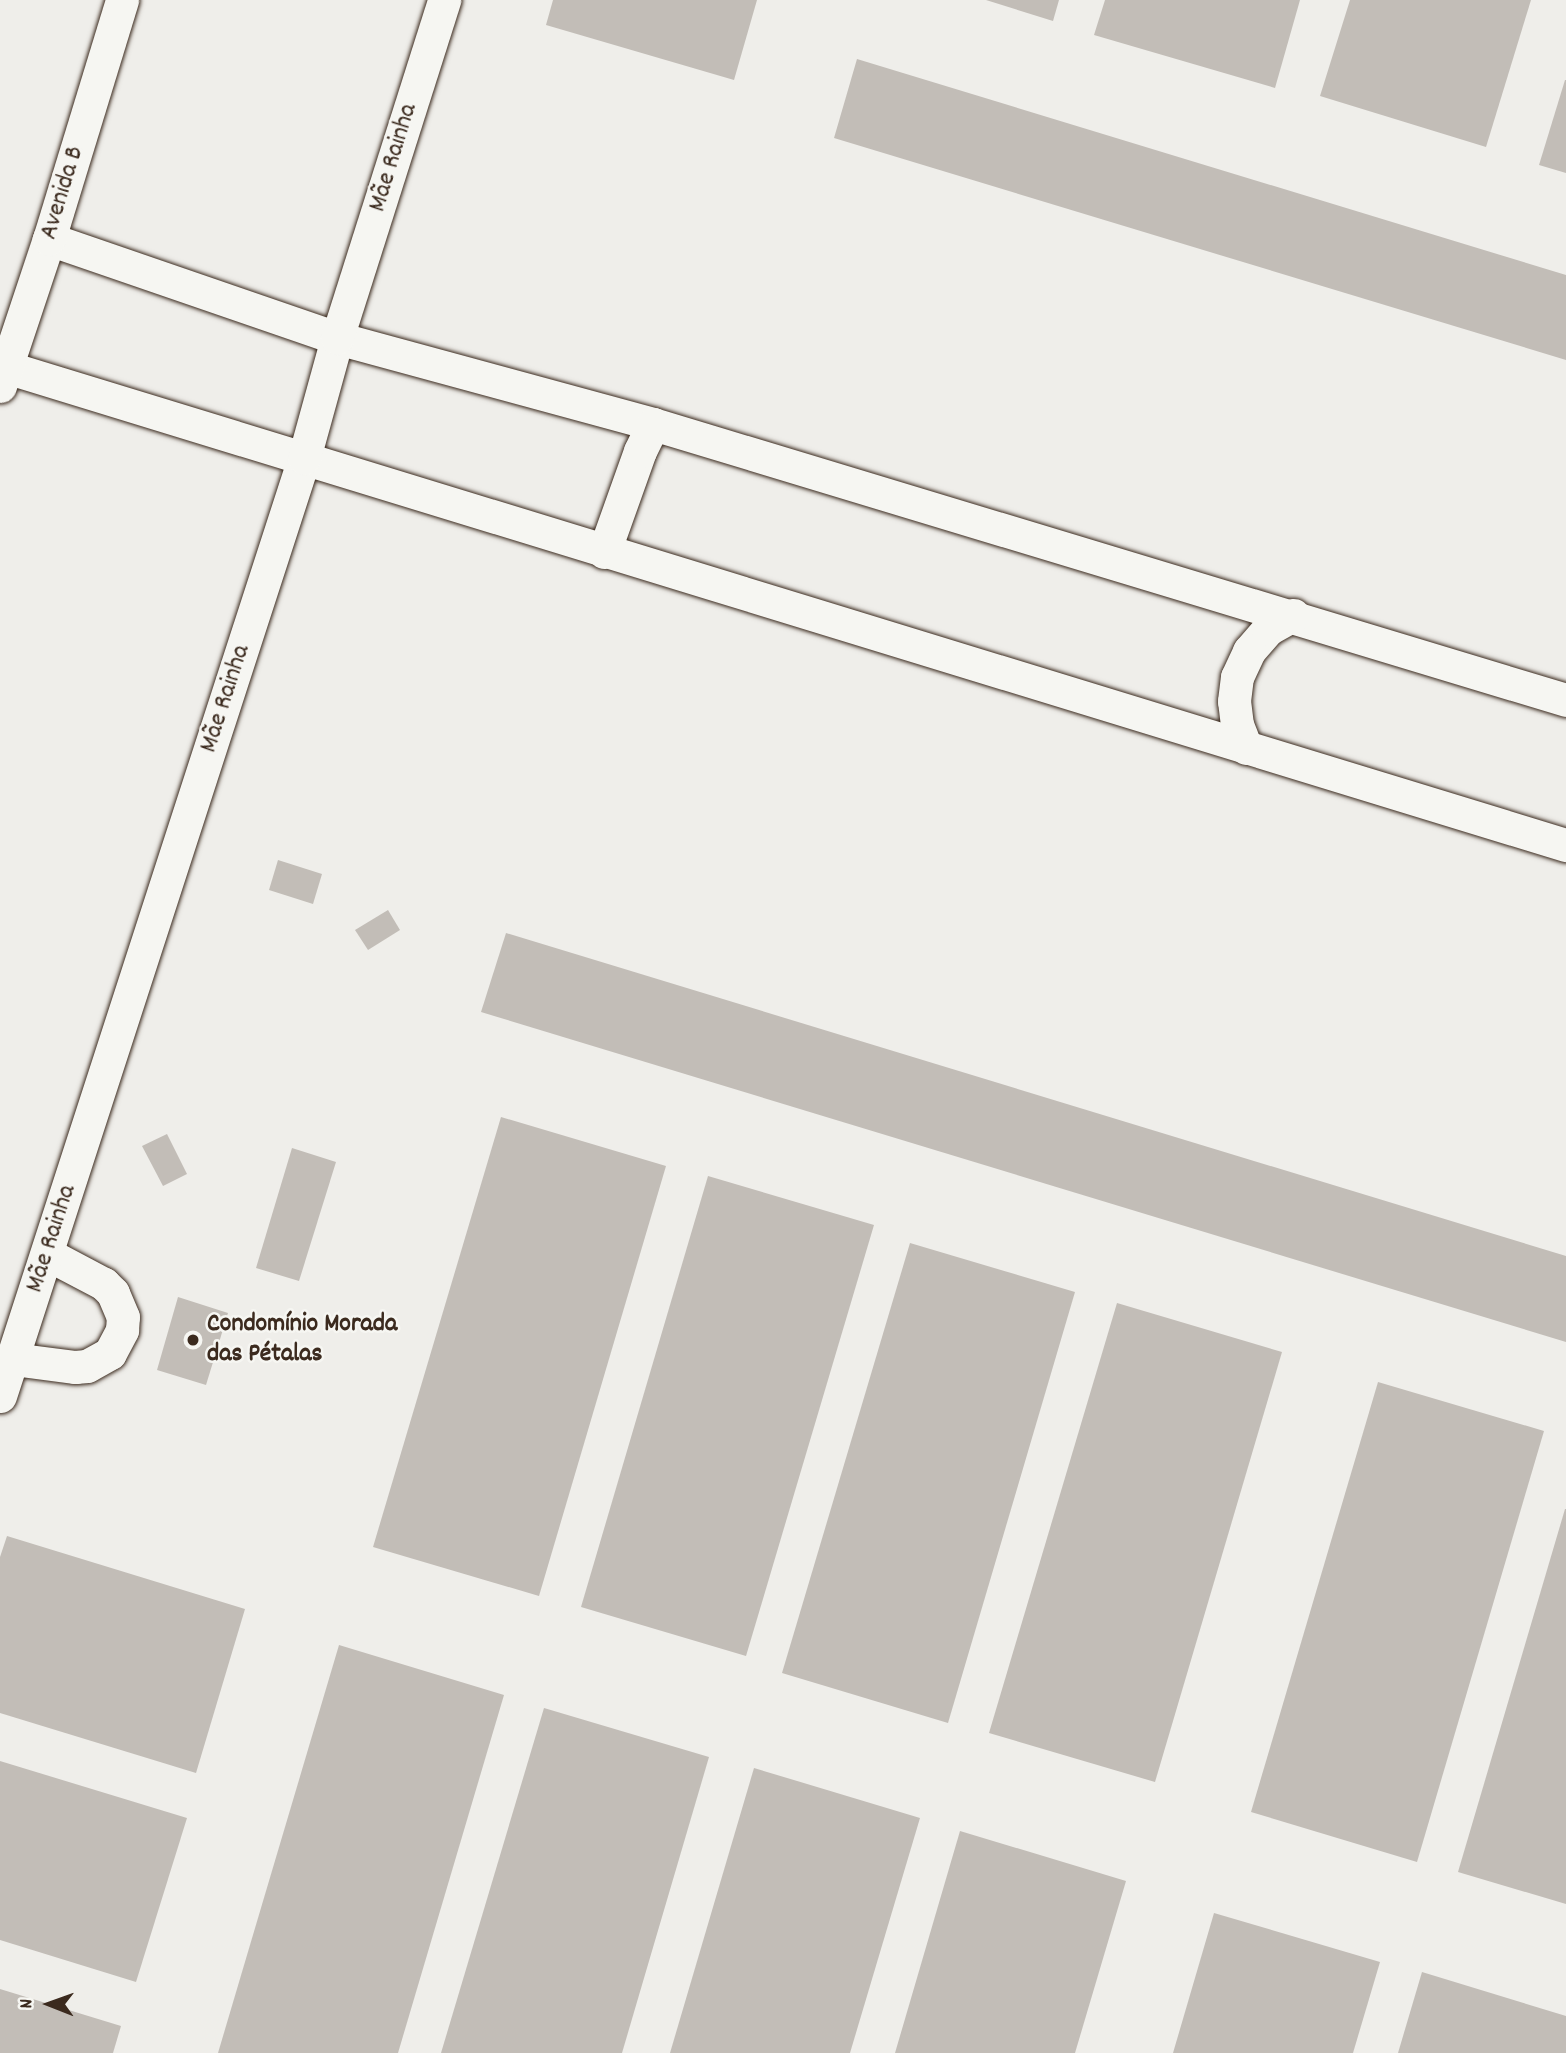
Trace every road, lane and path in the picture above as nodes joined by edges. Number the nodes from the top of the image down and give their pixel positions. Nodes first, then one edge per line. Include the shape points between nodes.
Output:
1 (122, 0) edge
2 (444, 0) edge
3 (49, 239) junction
4 (337, 338) junction
5 (3, 376) edge
6 (653, 424) junction
7 (304, 458) junction
8 (604, 552) junction
9 (1293, 615) junction
10 (1566, 700) edge
11 (1246, 748) junction
12 (1566, 845) edge
13 (47, 1254) junction
14 (13, 1359) junction
15 (0, 1396) edge

1 - 3 street, Avenida B
2 - 4 street, Mãe Rainha
3 - 4 street
3 - 5 street, Avenida B
4 - 6 street
4 - 7 street, Mãe Rainha
5 - 7 street
6 - 8 street
6 - 9 street
7 - 8 street
7 - 13 street, Mãe Rainha
8 - 11 street
9 - 10 street
9 - 11 street via 1268,629 1249,651 1237,677 1237,725
11 - 12 street
13 - 14 street, Mãe Rainha
13 - 14 street via 113,1293 123,1317 122,1330 110,1353 88,1366
14 - 15 street, Mãe Rainha

